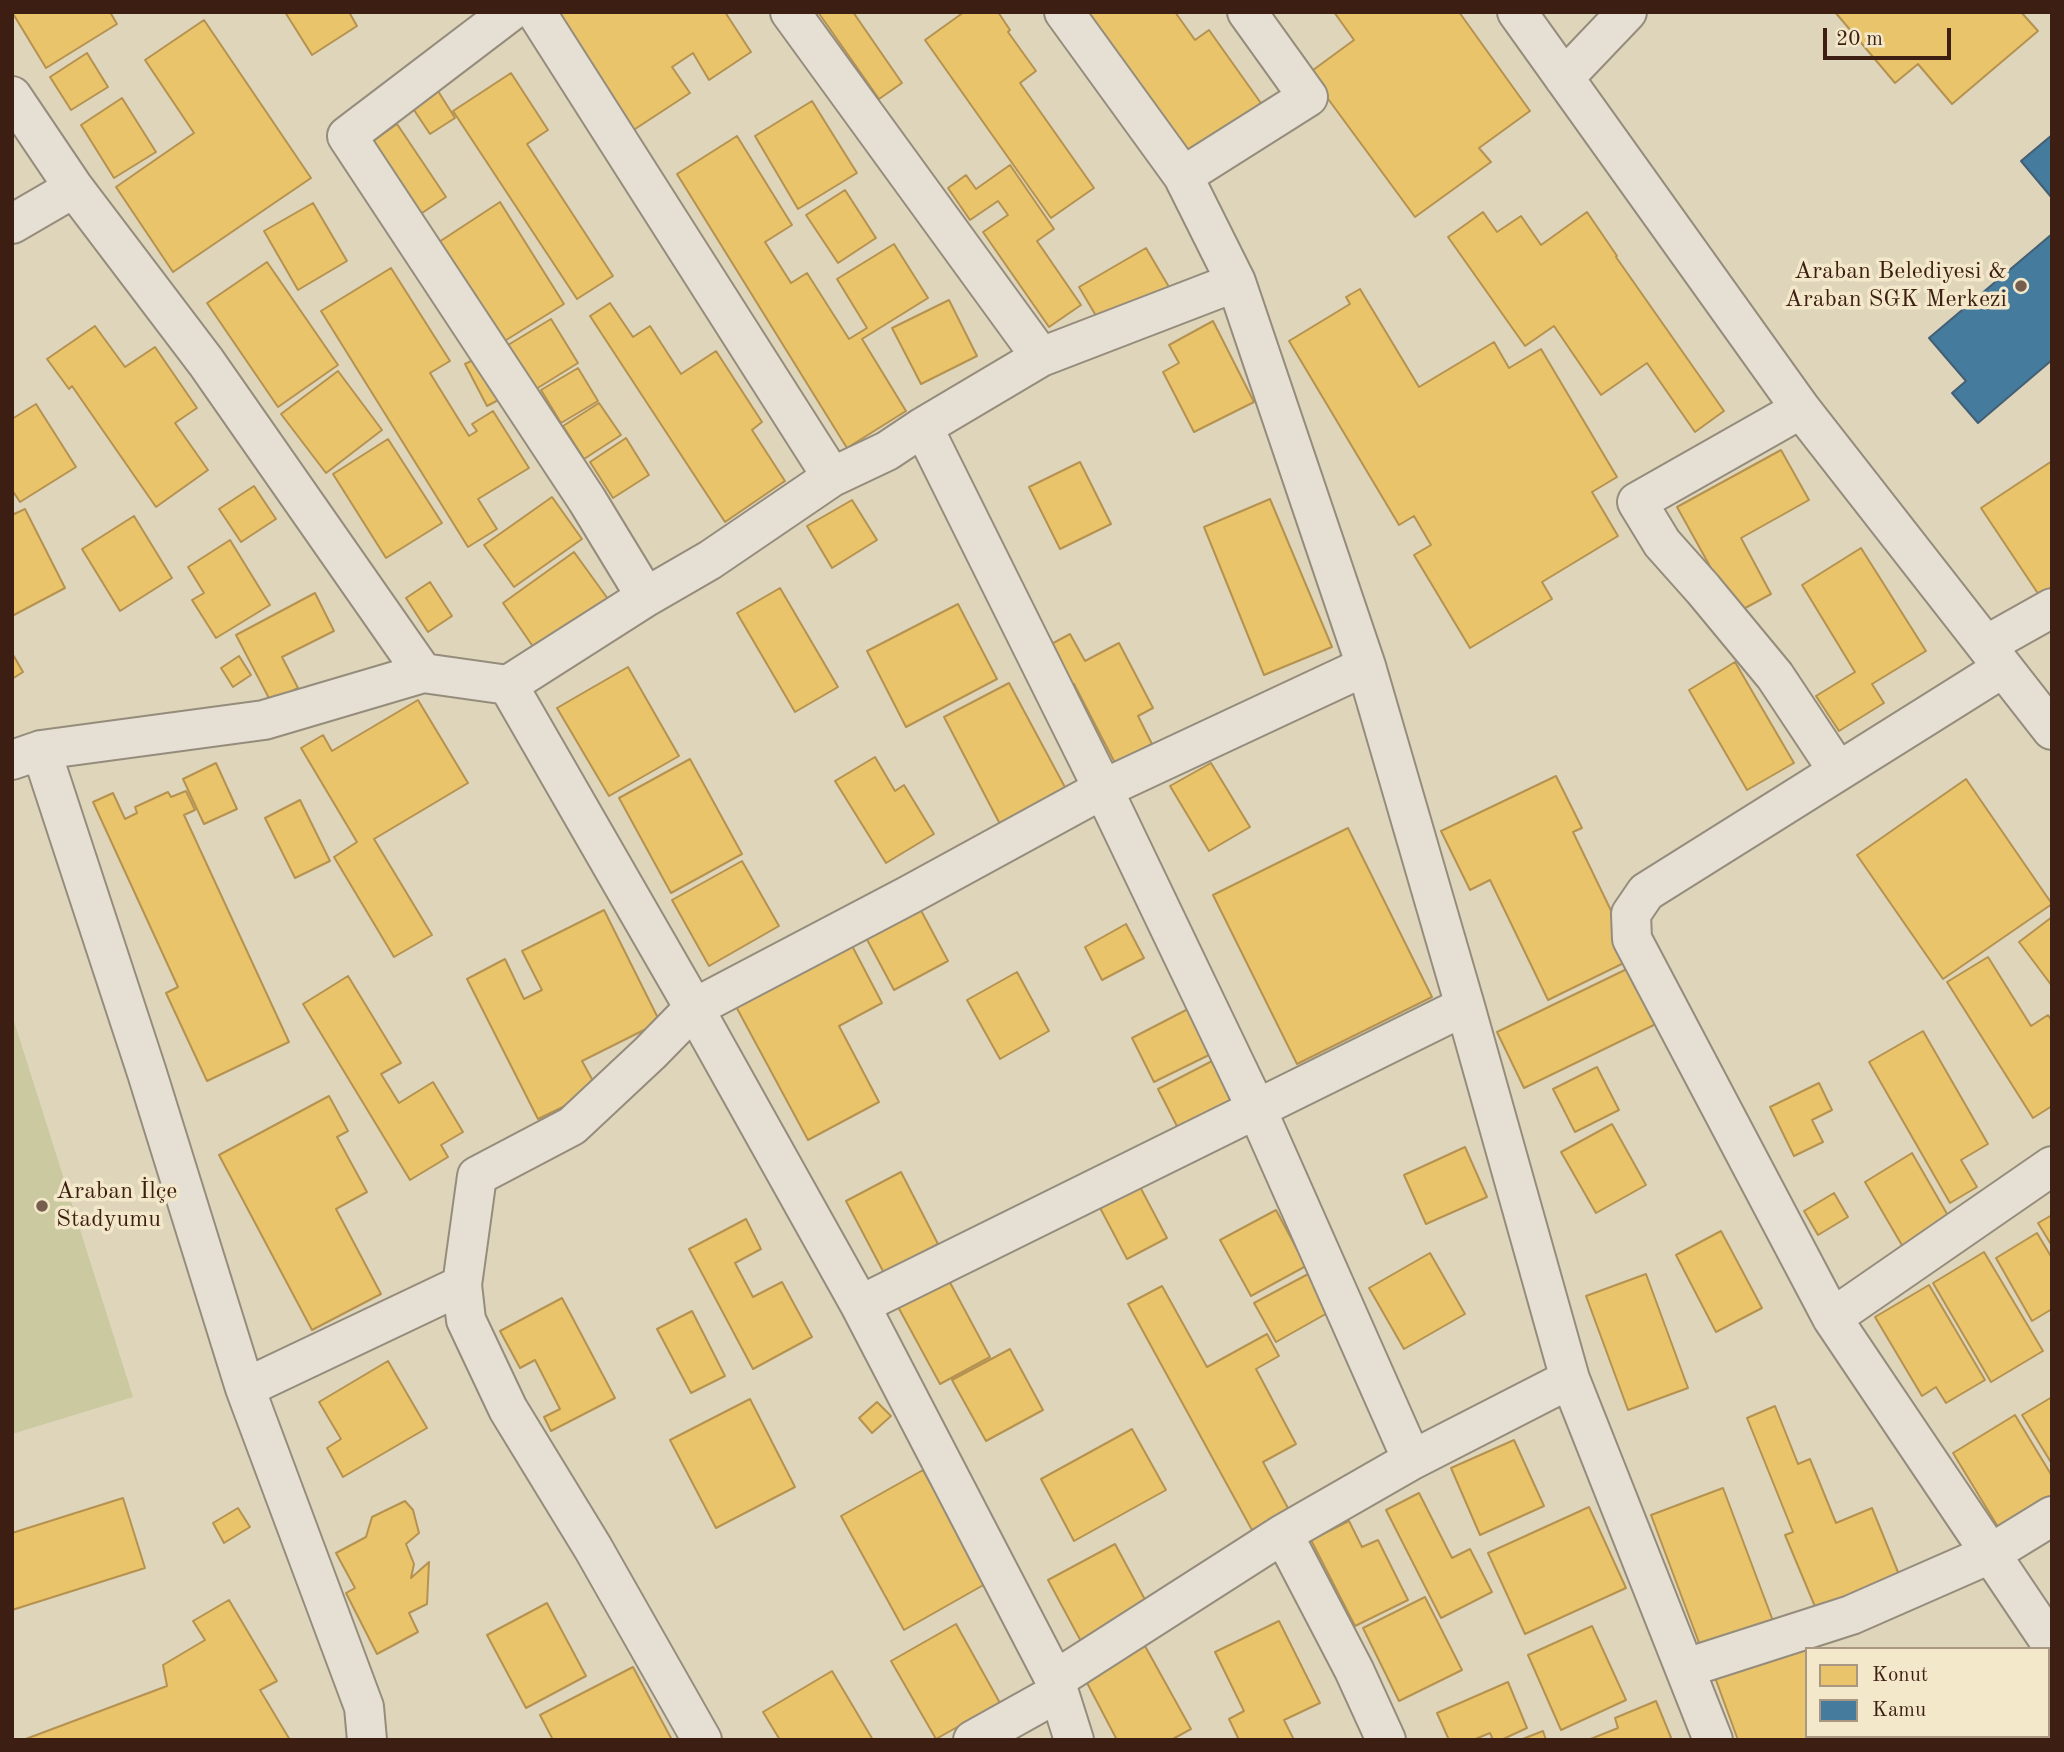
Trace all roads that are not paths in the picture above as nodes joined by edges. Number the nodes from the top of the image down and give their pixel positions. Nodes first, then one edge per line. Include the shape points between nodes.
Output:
1 (510, 12) edge
2 (536, 12) edge
3 (790, 12) edge
4 (1063, 12) edge
5 (1247, 12) edge
6 (1517, 12) edge
7 (1627, 12) edge
8 (1564, 78) junction
9 (12, 96) edge
10 (1183, 176) junction
11 (74, 188) junction
12 (12, 224) edge
13 (1236, 282) junction
14 (1041, 357) junction
15 (1801, 409) junction
16 (923, 426) junction
17 (832, 477) junction
18 (646, 597) junction
19 (2052, 608) edge
20 (1994, 656) junction
21 (1366, 666) junction
22 (423, 673) junction
23 (508, 685) junction
24 (2052, 730) edge
25 (27, 755) edge
26 (1838, 771) junction
27 (1103, 789) junction
28 (1465, 1006) junction
29 (694, 1008) junction
30 (1257, 1110) junction
31 (2052, 1166) edge
32 (462, 1285) junction
33 (860, 1304) junction
34 (1832, 1318) junction
35 (1570, 1378) junction
36 (245, 1388) junction
37 (1412, 1460) junction
38 (2052, 1516) edge
39 (1283, 1534) junction
40 (1990, 1554) junction
41 (2052, 1644) edge
42 (1686, 1668) junction
43 (1057, 1686) junction
44 (368, 1740) edge
45 (702, 1740) edge
46 (973, 1740) edge
47 (1074, 1740) edge
48 (1386, 1740) edge
49 (1713, 1740) edge

1 - 18 street via 347,136
2 - 17 street
3 - 14 street
4 - 10 street
5 - 10 street via 1308,97
6 - 8 street
7 - 8 street
8 - 15 street
9 - 11 street
10 - 13 street
11 - 12 street
11 - 22 street via 205,362
13 - 14 street
13 - 21 street
14 - 16 street
15 - 20 street
15 - 26 street via 1637,502 1662,543 1775,676
16 - 17 street via 887,451
16 - 27 street
17 - 18 street
18 - 23 street
19 - 20 street
20 - 24 street
20 - 26 street
21 - 27 street
21 - 28 street
22 - 23 street
22 - 25 street via 264,720
23 - 29 street
25 - 36 street via 147,1073
26 - 34 street via 1646,892 1631,914 1632,939
27 - 29 street
27 - 30 street
28 - 30 street
28 - 35 street
29 - 32 street via 572,1126 477,1176
29 - 33 street
30 - 33 street
30 - 37 street
31 - 34 street
32 - 36 street
32 - 45 street via 466,1320 508,1409
33 - 43 street
34 - 40 street
35 - 37 street
35 - 42 street
36 - 44 street via 364,1707
37 - 39 street
38 - 40 street
39 - 43 street
39 - 48 street
40 - 41 street
40 - 42 street via 1851,1615
42 - 49 street
43 - 46 street
43 - 47 street

